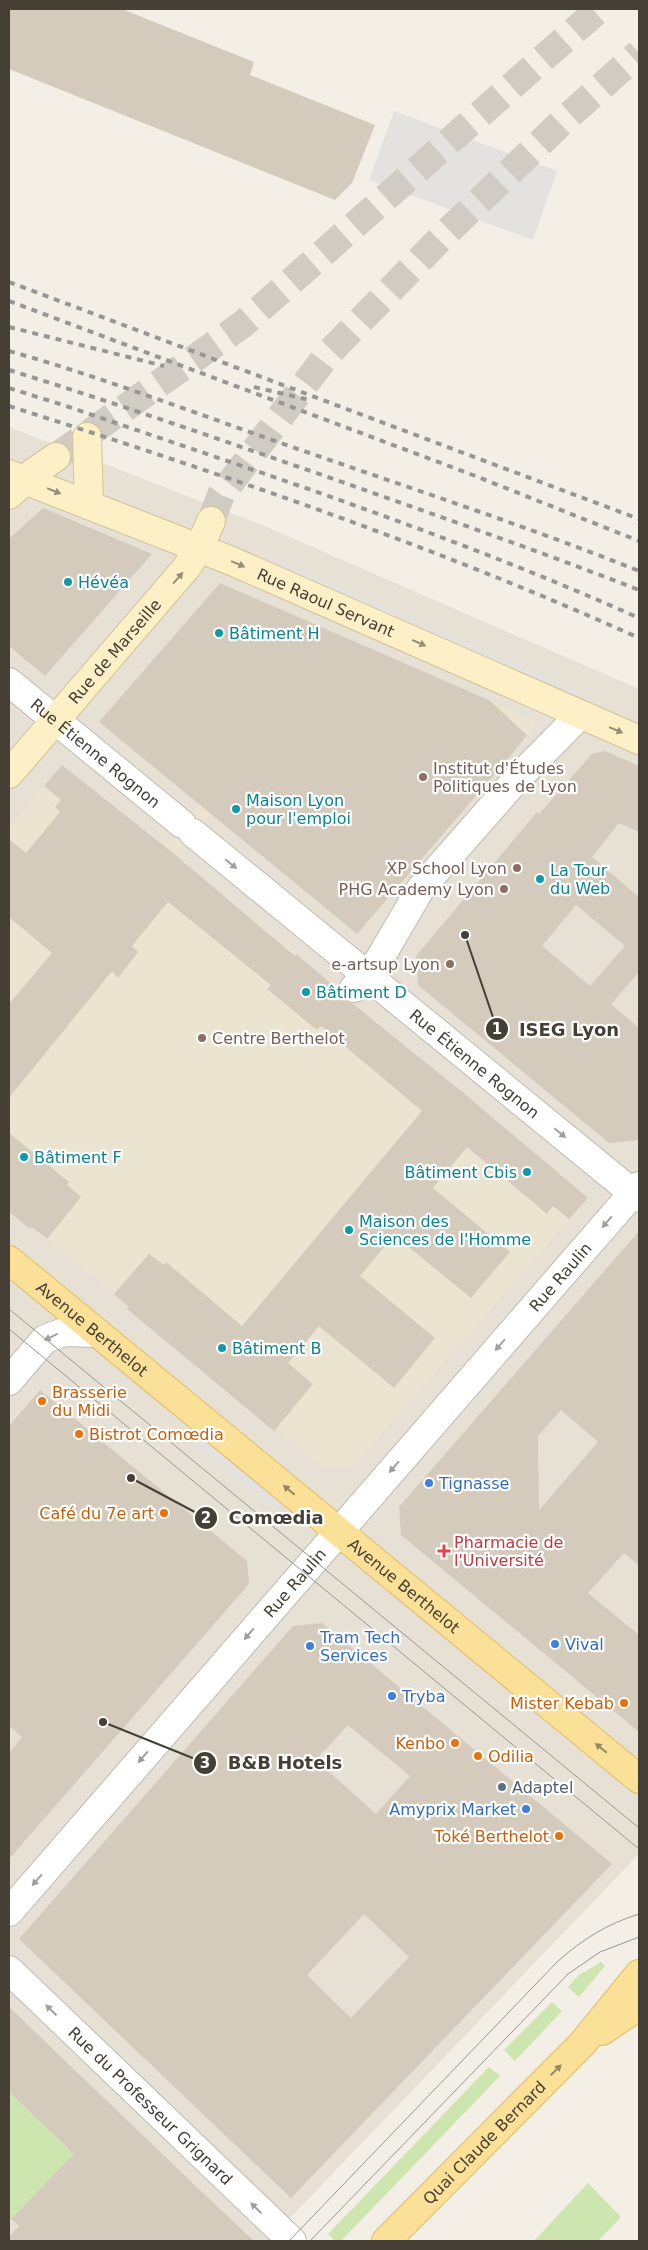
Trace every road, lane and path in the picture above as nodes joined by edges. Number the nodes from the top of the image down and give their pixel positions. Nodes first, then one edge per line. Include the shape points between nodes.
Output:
1 (87, 437) dead end
2 (56, 457) tunnel mouth
3 (14, 483) edge
4 (89, 505) junction
5 (211, 521) tunnel mouth
6 (199, 548) junction
7 (9, 682) edge
8 (580, 715) junction
9 (56, 720) junction
10 (639, 740) edge
11 (9, 774) edge
12 (359, 982) junction
13 (637, 1192) edge
14 (9, 1260) edge
15 (98, 1333) junction
16 (9, 1381) edge
17 (340, 1533) junction
18 (639, 1779) edge
19 (9, 1912) edge
20 (9, 1970) edge
21 (639, 1974) edge
22 (639, 2006) edge
23 (582, 2044) junction
24 (292, 2241) edge
25 (386, 2241) edge

1 - 4 street
2 - 3 street
3 -> 4 street, Rue Raoul Servant
4 - 6 street, Rue Raoul Servant
5 - 6 street, Rue de Marseille
6 -> 8 street, Rue Raoul Servant
9 -> 6 street, Rue de Marseille via 186,568
7 - 9 street, Rue Étienne Rognon
8 -> 10 street, Rue Raoul Servant
8 - 12 street via 515,781 421,888 379,960
9 - 11 street, Rue de Marseille
9 -> 12 street, Rue Étienne Rognon via 188,829
12 -> 13 street, Rue Étienne Rognon
13 -> 17 street, Rue Raulin
14 - 15 main road, Avenue Berthelot
15 -> 16 street via 64,1332 45,1339
17 -> 15 main road, Avenue Berthelot
18 -> 17 main road, Avenue Berthelot
17 -> 19 street, Rue Raulin
24 -> 20 street, Rue du Professeur Grignard
21 - 23 main road, Quai Claude Bernard
22 - 23 main road, Quai Claude Bernard
25 -> 23 main road, Quai Claude Bernard

